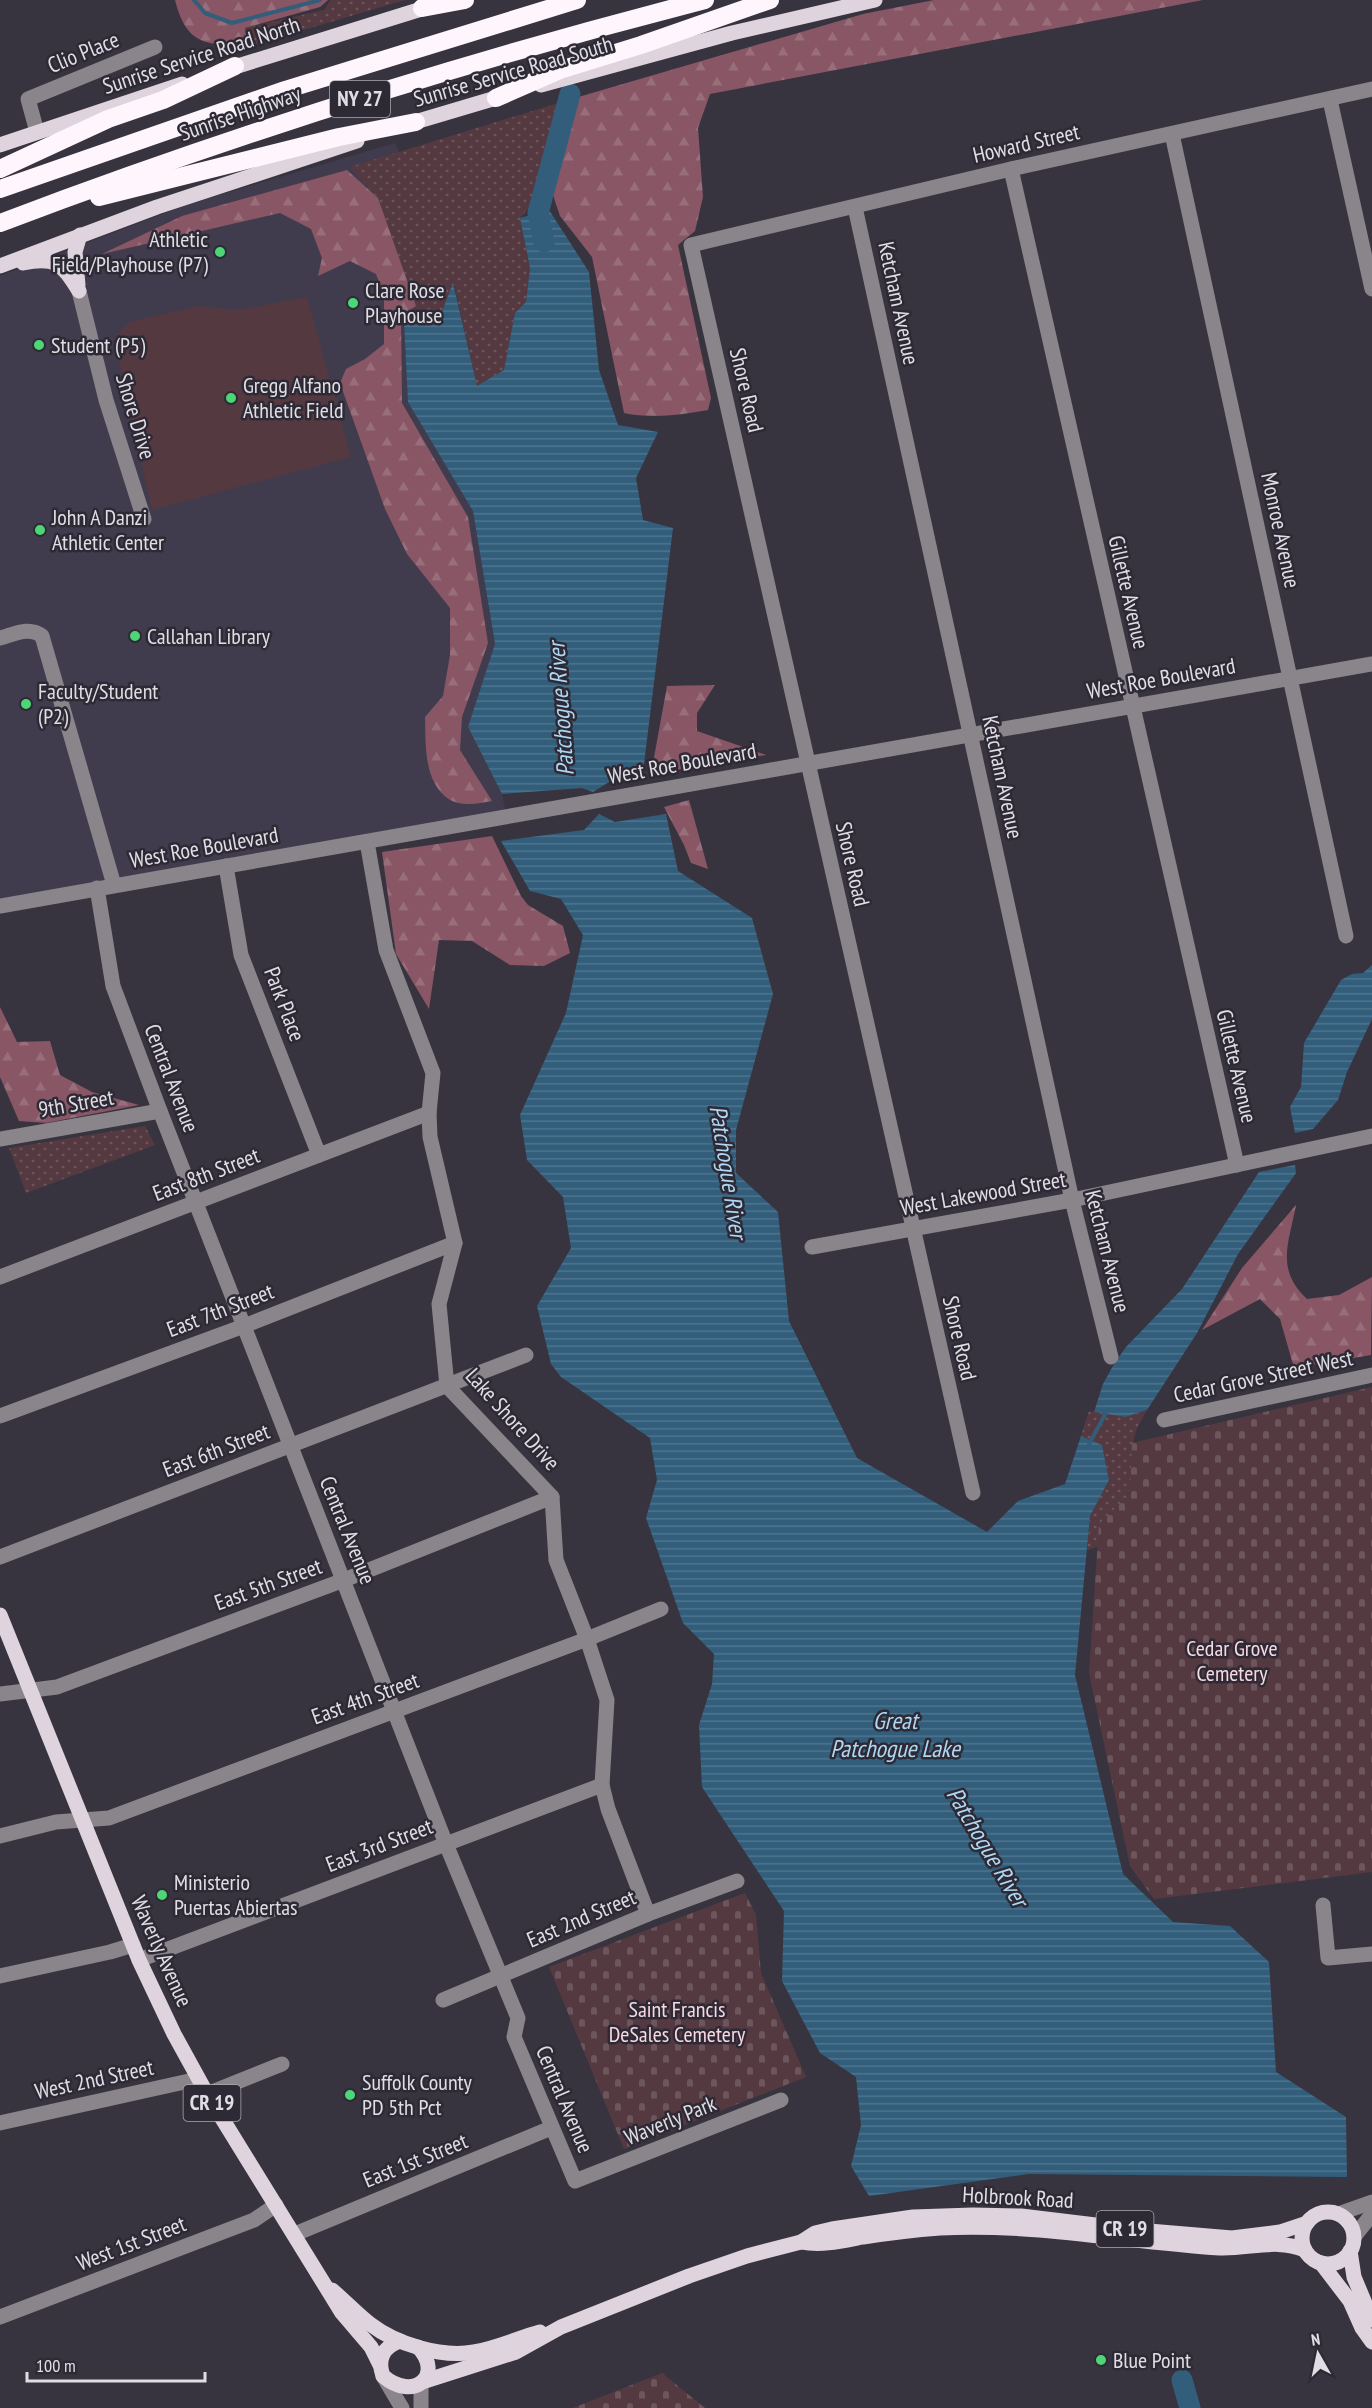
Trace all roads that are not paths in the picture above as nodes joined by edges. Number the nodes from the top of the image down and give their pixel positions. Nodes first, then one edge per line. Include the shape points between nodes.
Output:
1 (452, 0) edge
2 (465, 0) edge
3 (577, 0) edge
4 (705, 0) edge
5 (770, 0) edge
6 (875, 0) edge
7 (422, 8) junction
8 (155, 47) dead end
9 (235, 66) junction
10 (1372, 89) edge
11 (496, 98) junction
12 (1330, 100) junction
13 (416, 122) junction
14 (37, 132) junction
15 (1172, 134) junction
16 (0, 145) edge
17 (0, 169) edge
18 (1011, 169) junction
19 (0, 189) edge
20 (855, 207) junction
21 (20, 215) junction
22 (0, 223) edge
23 (80, 235) junction
24 (691, 245) joint
25 (0, 267) edge
26 (1372, 289) edge
27 (79, 291) junction
28 (144, 519) dead end
29 (0, 638) edge
30 (1372, 664) edge
31 (1290, 678) junction
32 (1131, 706) junction
33 (971, 736) junction
34 (807, 765) junction
35 (367, 842) junction
36 (226, 866) junction
37 (114, 885) junction
38 (97, 888) junction
39 (0, 906) edge
40 (1346, 936) dead end
41 (160, 1111) junction
42 (429, 1113) junction
43 (1372, 1136) edge
44 (0, 1139) edge
45 (319, 1155) junction
46 (1237, 1165) junction
47 (1072, 1200) junction
48 (196, 1203) junction
49 (912, 1229) junction
50 (455, 1243) junction
51 (812, 1247) dead end
52 (0, 1277) edge
53 (244, 1326) junction
54 (526, 1355) dead end
55 (1111, 1356) dead end
56 (1372, 1375) edge
57 (447, 1386) junction
58 (0, 1416) edge
59 (1164, 1420) dead end
60 (291, 1445) junction
61 (973, 1493) dead end
62 (552, 1497) junction
63 (0, 1557) edge
64 (344, 1580) junction
65 (661, 1609) dead end
66 (0, 1615) edge
67 (587, 1639) junction
68 (29, 1690) junction
69 (0, 1694) edge
70 (395, 1711) junction
71 (602, 1785) junction
72 (82, 1820) junction
73 (0, 1836) edge
74 (446, 1844) junction
75 (736, 1881) dead end
76 (1323, 1905) dead end
77 (648, 1914) junction
78 (133, 1945) junction
79 (1372, 1954) edge
80 (139, 1960) junction
81 (0, 1976) edge
82 (502, 1977) junction
83 (443, 2000) dead end
84 (282, 2064) dead end
85 (198, 2079) junction
86 (207, 2094) junction
87 (781, 2100) dead end
88 (0, 2123) edge
89 (551, 2128) junction
90 (575, 2181) joint
91 (1372, 2202) edge
92 (276, 2205) junction
93 (1338, 2214) junction
94 (1372, 2214) edge
95 (1306, 2223) junction
96 (295, 2234) junction
97 (801, 2242) junction
98 (1352, 2244) junction
99 (1305, 2250) junction
100 (1321, 2263) junction
101 (326, 2285) junction
102 (0, 2317) edge
103 (1372, 2320) edge
104 (561, 2327) junction
105 (400, 2341) junction
106 (1372, 2342) edge
107 (418, 2347) junction
108 (381, 2370) junction
109 (423, 2383) junction
110 (402, 2408) edge
111 (421, 2408) edge

1 - 7 main road, Sunrise Service Road North
2 - 7 highway
3 - 19 highway, Sunrise Highway / NY 27 via 285,90
4 - 21 highway, Sunrise Highway / NY 27 via 363,98
5 - 11 highway via 561,70
6 - 11 main road, Sunrise Service Road South via 701,41
7 - 9 main road, Sunrise Service Road North
8 - 14 street, Clio Place via 28,99
9 - 14 main road, Sunrise Service Road North
9 - 17 highway
10 - 12 street, Howard Street
11 - 13 main road, Sunrise Service Road South
12 - 15 street, Howard Street
12 - 26 street
13 - 21 highway via 339,137
13 - 23 main road, Sunrise Service Road South
14 - 16 main road, Sunrise Service Road North
15 - 18 street, Howard Street
15 - 31 street, Monroe Avenue
18 - 20 street, Howard Street
18 - 32 street, Gillette Avenue
20 - 24 street, Howard Street
20 - 33 street, Ketcham Avenue
21 - 22 highway, Sunrise Highway / NY 27
23 - 25 main road, Sunrise Service Road South
23 - 27 main road via 75,252
24 - 34 street, Shore Road
25 - 27 main road via 51,260 68,272
27 - 28 street, Shore Drive via 106,400
29 - 37 street via 28,630 42,636
30 - 31 street, West Roe Boulevard
31 - 32 street, West Roe Boulevard
31 - 40 street, Monroe Avenue
32 - 33 street, West Roe Boulevard
32 - 46 street, Gillette Avenue
33 - 34 street, West Roe Boulevard
33 - 47 street, Ketcham Avenue
34 - 35 street, West Roe Boulevard
34 - 49 street, Shore Road
35 - 36 street, West Roe Boulevard
35 - 42 street, Lake Shore Drive via 386,950 433,1073
36 - 37 street, West Roe Boulevard
36 - 45 street, Park Place via 241,955
37 - 38 street, West Roe Boulevard
38 - 39 street, West Roe Boulevard
38 - 41 street, Central Avenue via 113,986
41 - 44 street, 9th Street
41 - 48 street, Central Avenue
42 - 45 street, East 8th Street
42 - 50 street, Lake Shore Drive via 430,1137
43 - 46 street, West Lakewood Street
45 - 48 street, East 8th Street
46 - 47 street, West Lakewood Street
47 - 49 street, West Lakewood Street
47 - 55 street, Ketcham Avenue
48 - 52 street, East 8th Street
48 - 53 street, Central Avenue
49 - 51 street, West Lakewood Street
49 - 61 street, Shore Road
50 - 53 street, East 7th Street
50 - 57 street, Lake Shore Drive via 439,1304
53 - 58 street, East 7th Street
53 - 60 street, Central Avenue
54 - 57 street, East 6th Street
56 - 59 street, Cedar Grove Street West
57 - 60 street, East 6th Street
57 - 62 street, Lake Shore Drive
60 - 63 street, East 6th Street
60 - 64 street, Central Avenue
62 - 64 street, East 5th Street
62 - 67 street, Lake Shore Drive via 556,1560
64 - 68 street, East 5th Street via 57,1687
64 - 70 street, Central Avenue
65 - 67 street, East 4th Street
66 - 68 main road, Waverly Avenue / CR 19
67 - 70 street, East 4th Street
67 - 71 street, Lake Shore Drive via 607,1700
68 - 69 street, East 5th Street
68 - 72 main road, Waverly Avenue / CR 19
70 - 72 street, East 4th Street via 109,1818
70 - 74 street, Central Avenue
71 - 74 street, East 3rd Street
71 - 77 street, Lake Shore Drive
72 - 73 street, East 4th Street via 56,1822
72 - 78 main road, Waverly Avenue / CR 19
74 - 80 street, East 3rd Street
74 - 82 street, Central Avenue
75 - 77 street, East 2nd Street
76 - 79 street via 1328,1958
77 - 82 street, East 2nd Street
78 - 80 main road, Waverly Avenue / CR 19
78 - 81 street
80 - 85 main road, Waverly Avenue / CR 19
82 - 83 street, East 2nd Street
82 - 89 street, Central Avenue via 518,2018 514,2037
84 - 86 street
85 - 86 main road, Waverly Avenue / CR 19
85 - 88 street, West 2nd Street
86 - 92 main road, Waverly Avenue / CR 19
87 - 90 street, Waverly Park
89 - 90 street, Central Avenue
89 - 96 street, East 1st Street
91 - 93 street
92 - 96 main road, Waverly Avenue / CR 19
92 - 102 street, West 1st Street via 254,2220
93 - 95 main road, Holbrook Road / CR 19 via 1324,2212
93 - 98 main road via 1349,2223
94 - 98 street
95 - 97 main road, Holbrook Road / CR 19 via 1280,2232 1232,2238 1021,2216 942,2216 832,2229
95 - 99 main road via 1302,2239
96 - 101 main road, Waverly Avenue / CR 19
97 - 99 main road, Holbrook Road / CR 19 via 818,2245 906,2231 983,2227 1159,2244 1220,2247 1281,2243
97 - 104 main road, Holbrook Road / CR 19 via 689,2276
98 - 100 main road via 1341,2260
98 - 103 main road via 1354,2277
99 - 100 main road, Holbrook Road / CR 19
100 - 106 main road, Holbrook Road / CR 19 via 1350,2301
101 - 105 main road, Waverly Avenue / CR 19 via 370,2324
101 - 108 main road, Waverly Avenue / CR 19 via 342,2313 371,2346
104 - 107 main road, Holbrook Road / CR 19 via 473,2352 450,2354
104 - 109 main road, Holbrook Road / CR 19 via 516,2352
105 - 107 main road
105 - 108 main road via 388,2347 381,2357
107 - 109 main road via 427,2364
108 - 109 main road, CR 19 via 400,2387
108 - 110 street, Waverly Avenue
109 - 111 street

